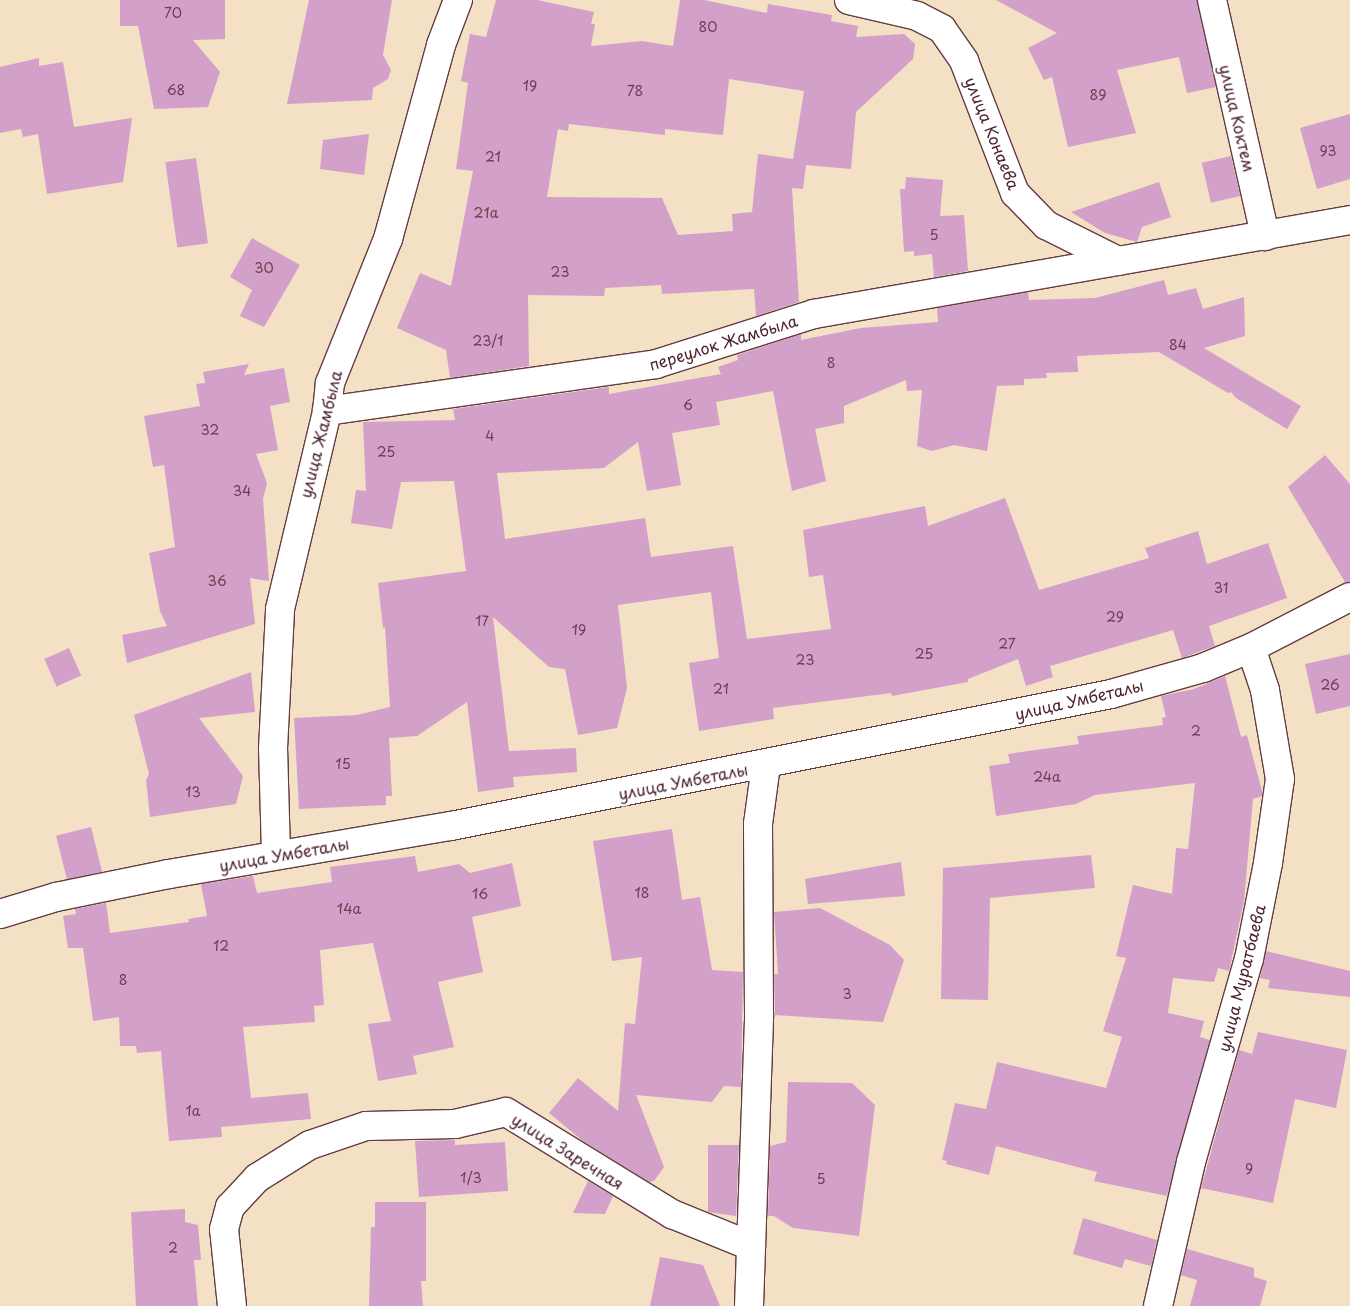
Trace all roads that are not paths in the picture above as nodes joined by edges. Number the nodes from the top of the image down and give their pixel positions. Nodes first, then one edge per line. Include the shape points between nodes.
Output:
1 (458, 0) edge
2 (849, 0) edge
3 (1212, 0) edge
4 (1350, 220) edge
5 (1265, 236) junction
6 (1118, 261) junction
7 (327, 411) junction
8 (1350, 597) edge
9 (1251, 648) junction
10 (766, 765) junction
11 (276, 854) junction
12 (0, 914) edge
13 (751, 1246) junction
14 (232, 1306) edge
15 (749, 1306) edge
16 (1158, 1306) edge

1 - 7 street, улица Жамбыла via 441,45 388,239 330,383
2 - 6 street, улица Конаева via 917,16 942,29 964,61 1015,194 1046,225
3 - 5 street, улица Коктем
4 - 5 street
5 - 6 street
6 - 7 street, переулок Жамбыла via 814,314 656,364
7 - 11 street, улица Жамбыла via 280,609 273,749
8 - 9 street, улица Умбеталы
9 - 10 street, улица Умбеталы via 1203,668 1111,694
9 - 16 street, улица Муратбаева via 1265,690 1280,779 1249,959 1192,1162
10 - 11 street, улица Умбеталы via 451,826
10 - 13 street via 758,824 759,1015
11 - 12 street, улица Умбеталы via 56,897
13 - 14 street, улица Заречная via 672,1214 506,1112 454,1124 366,1126 310,1145 257,1178 230,1207 224,1229
13 - 15 street

